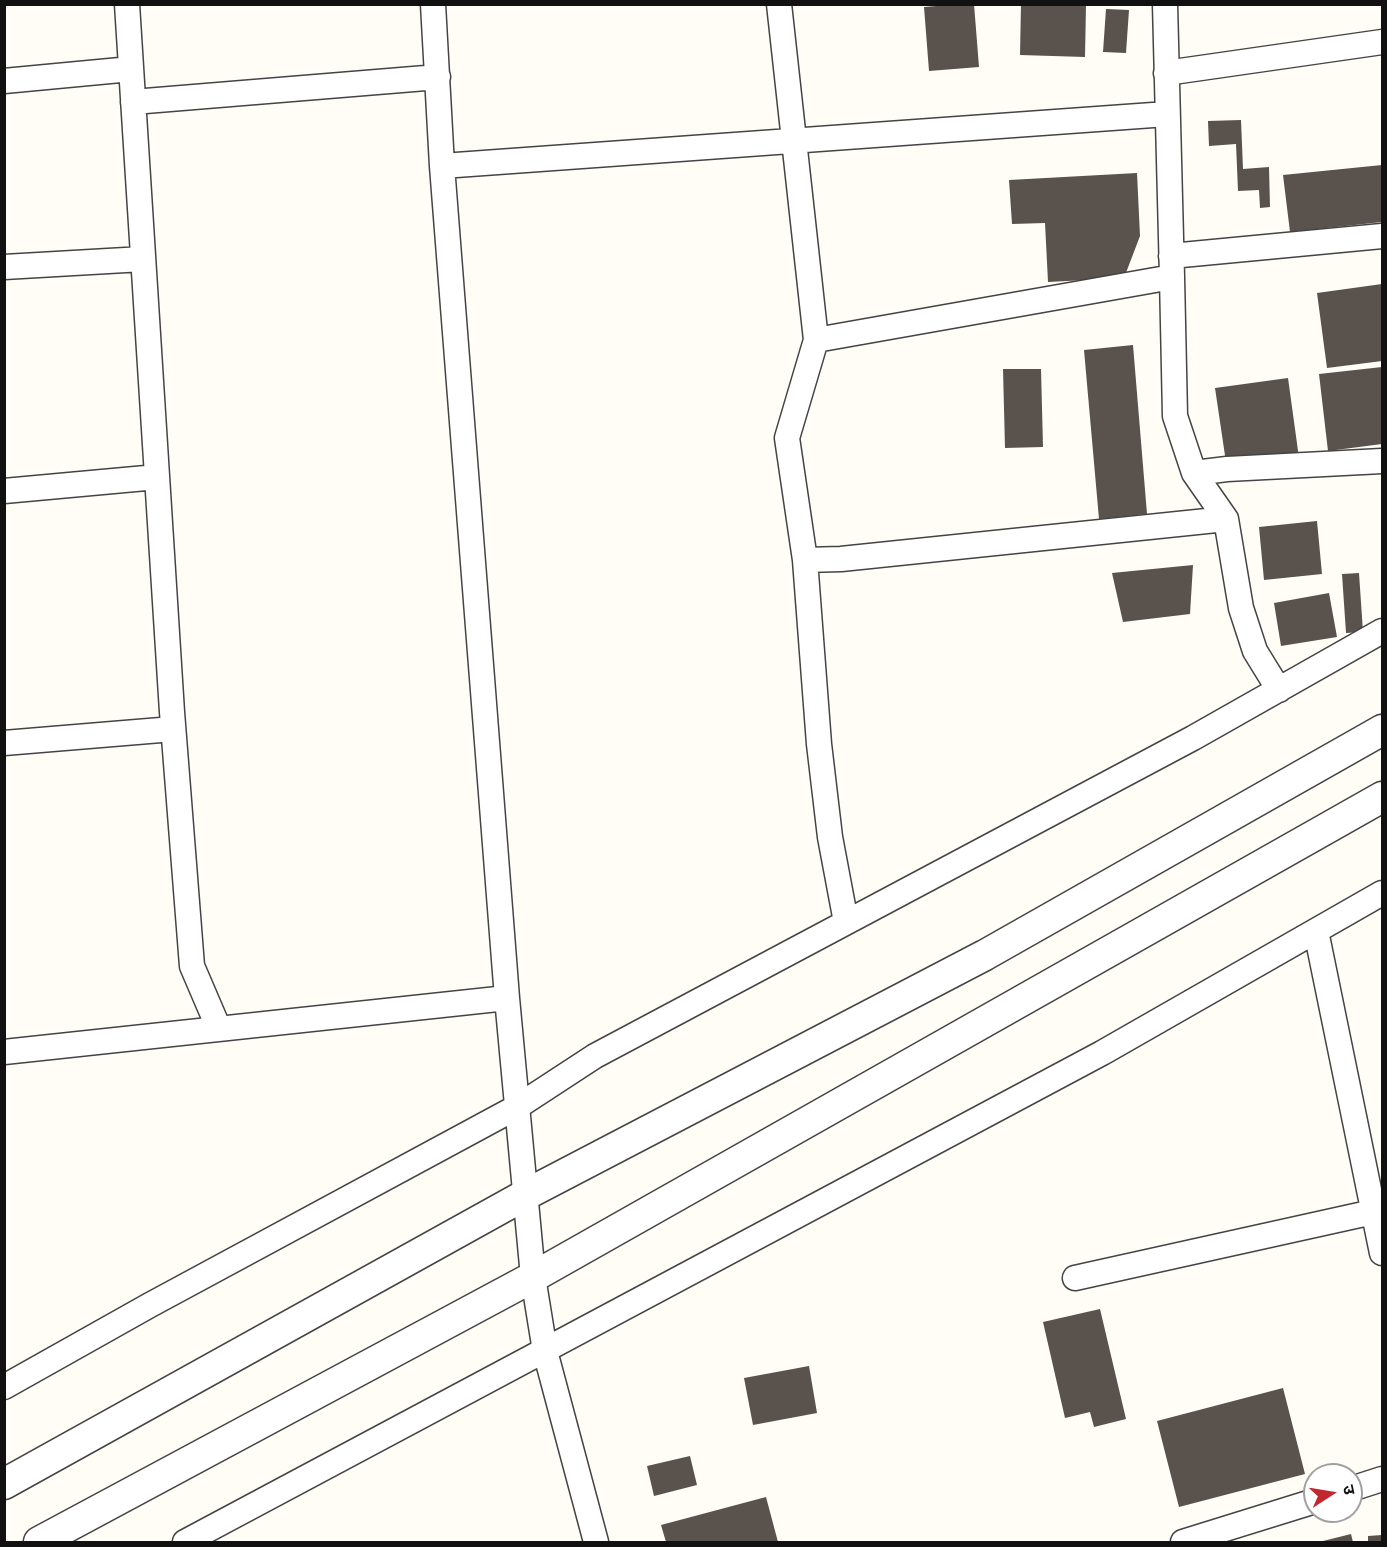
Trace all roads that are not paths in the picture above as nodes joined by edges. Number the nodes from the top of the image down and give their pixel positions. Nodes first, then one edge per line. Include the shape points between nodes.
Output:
1 (127, 4) edge
2 (433, 4) edge
3 (779, 4) edge
4 (1165, 4) edge
5 (1383, 42) edge
6 (131, 69) junction
7 (1166, 73) junction
8 (438, 77) junction
9 (4, 81) edge
10 (133, 102) junction
11 (1167, 114) junction
12 (792, 142) junction
13 (442, 166) junction
14 (1383, 236) edge
15 (143, 259) junction
16 (4, 267) edge
17 (1172, 267) junction
18 (816, 340) junction
19 (1383, 461) edge
20 (1194, 473) junction
21 (157, 477) junction
22 (4, 491) edge
23 (1226, 519) junction
24 (805, 560) junction
25 (1383, 632) edge
26 (1279, 690) junction
27 (173, 729) junction
28 (1383, 730) edge
29 (4, 743) edge
30 (1383, 797) edge
31 (1383, 893) edge
32 (846, 922) junction
33 (1316, 931) junction
34 (507, 998) junction
35 (219, 1029) junction
36 (4, 1052) edge
37 (517, 1107) junction
38 (525, 1195) junction
39 (1373, 1212) junction
40 (1383, 1253) edge
41 (533, 1277) junction
42 (1075, 1278) dead end
43 (545, 1351) junction
44 (4, 1387) edge
45 (1383, 1479) edge
46 (4, 1484) edge
47 (1363, 1485) edge
48 (1303, 1505) edge
49 (39, 1542) edge
50 (185, 1542) edge
51 (596, 1542) edge
52 (1183, 1542) edge

1 - 6 street
2 - 8 street
3 - 12 street
4 - 7 street
5 - 7 street
6 - 9 street
6 - 10 street
7 - 11 street
8 - 10 street
8 - 13 street
10 - 15 street
11 - 12 street
11 - 17 street
12 - 13 street
12 - 18 street
13 - 34 street
14 - 17 street
15 - 16 street
15 - 21 street
17 - 18 street
17 - 20 street via 1175,416
18 - 24 street via 788,438
19 - 20 street
20 - 23 street
21 - 22 street
21 - 27 street
23 - 24 street
23 - 26 street via 1241,608 1255,651
24 - 32 street via 819,744 830,837
25 - 26 street
26 - 32 street
27 - 29 street
27 - 35 street via 192,966
28 - 38 street via 985,955
30 - 41 street
31 - 33 street
32 - 37 street via 595,1056
33 - 39 street
33 - 43 street via 1102,1053
34 - 35 street
34 - 37 street
35 - 36 street
37 - 38 street
37 - 44 street
38 - 41 street
38 - 46 street
39 - 40 street
39 - 42 street
41 - 43 street
41 - 49 street
43 - 50 street
43 - 51 street
45 - 47 street
48 - 52 street

